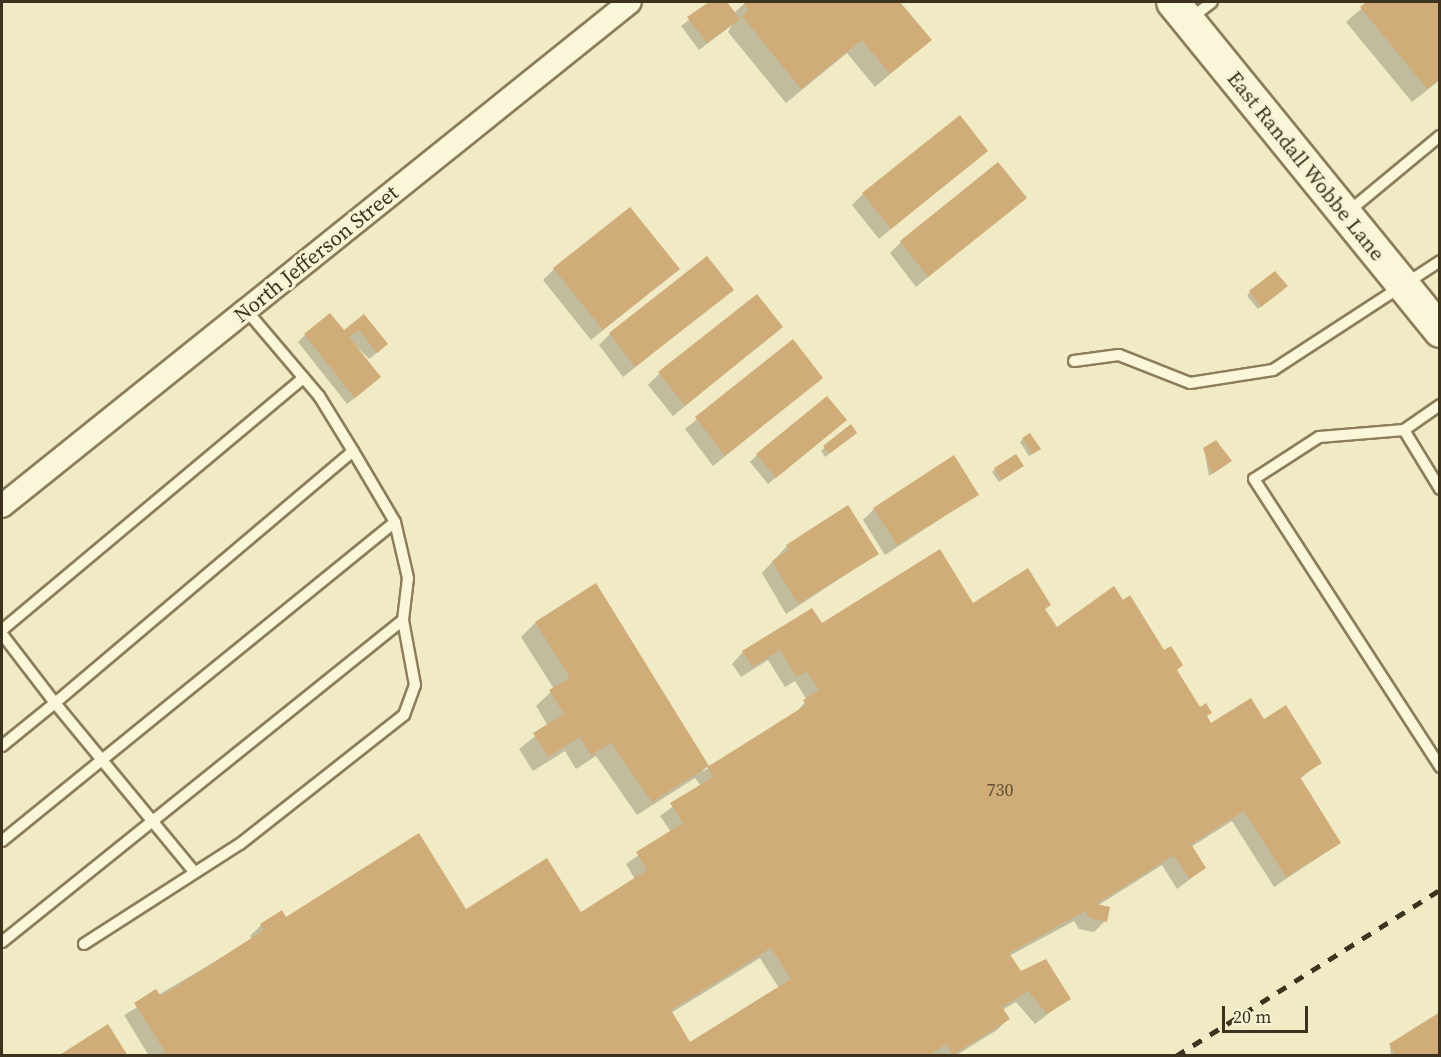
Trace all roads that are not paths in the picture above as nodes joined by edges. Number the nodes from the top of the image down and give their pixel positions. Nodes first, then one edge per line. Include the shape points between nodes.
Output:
1 (630, 2) edge
2 (1191, 8) edge
3 (1440, 136) edge
4 (1345, 214) junction
5 (1440, 261) edge
6 (1404, 286) junction
7 (246, 310) junction
8 (1440, 330) edge
9 (1074, 361) dead end
10 (303, 378) junction
11 (1440, 405) edge
12 (1404, 430) junction
13 (353, 451) junction
14 (1440, 489) edge
15 (2, 506) edge
16 (395, 522) junction
17 (403, 620) junction
18 (2, 632) edge
19 (55, 703) junction
20 (2, 746) edge
21 (102, 760) junction
22 (1440, 767) edge
23 (152, 821) junction
24 (2, 841) edge
25 (195, 873) junction
26 (2, 942) edge
27 (84, 944) dead end

1 - 7 street, North Jefferson Street
2 - 4 street, East Randall Wobbe Lane
3 - 4 lane
4 - 6 street, East Randall Wobbe Lane
5 - 6 lane
6 - 8 street, East Randall Wobbe Lane
6 - 9 lane via 1273,370 1190,383 1119,355
7 - 10 lane
7 - 15 street, North Jefferson Street
10 - 13 lane
10 - 18 lane
11 - 12 lane
12 - 14 lane
12 - 22 lane via 1319,436 1254,479
13 - 16 lane
13 - 19 lane
16 - 17 lane via 408,578
16 - 21 lane
17 - 23 lane
17 - 25 lane via 415,685 404,715
18 - 19 lane
19 - 20 lane
19 - 21 lane
21 - 23 lane
21 - 24 lane
23 - 25 lane
23 - 26 lane
25 - 27 lane

